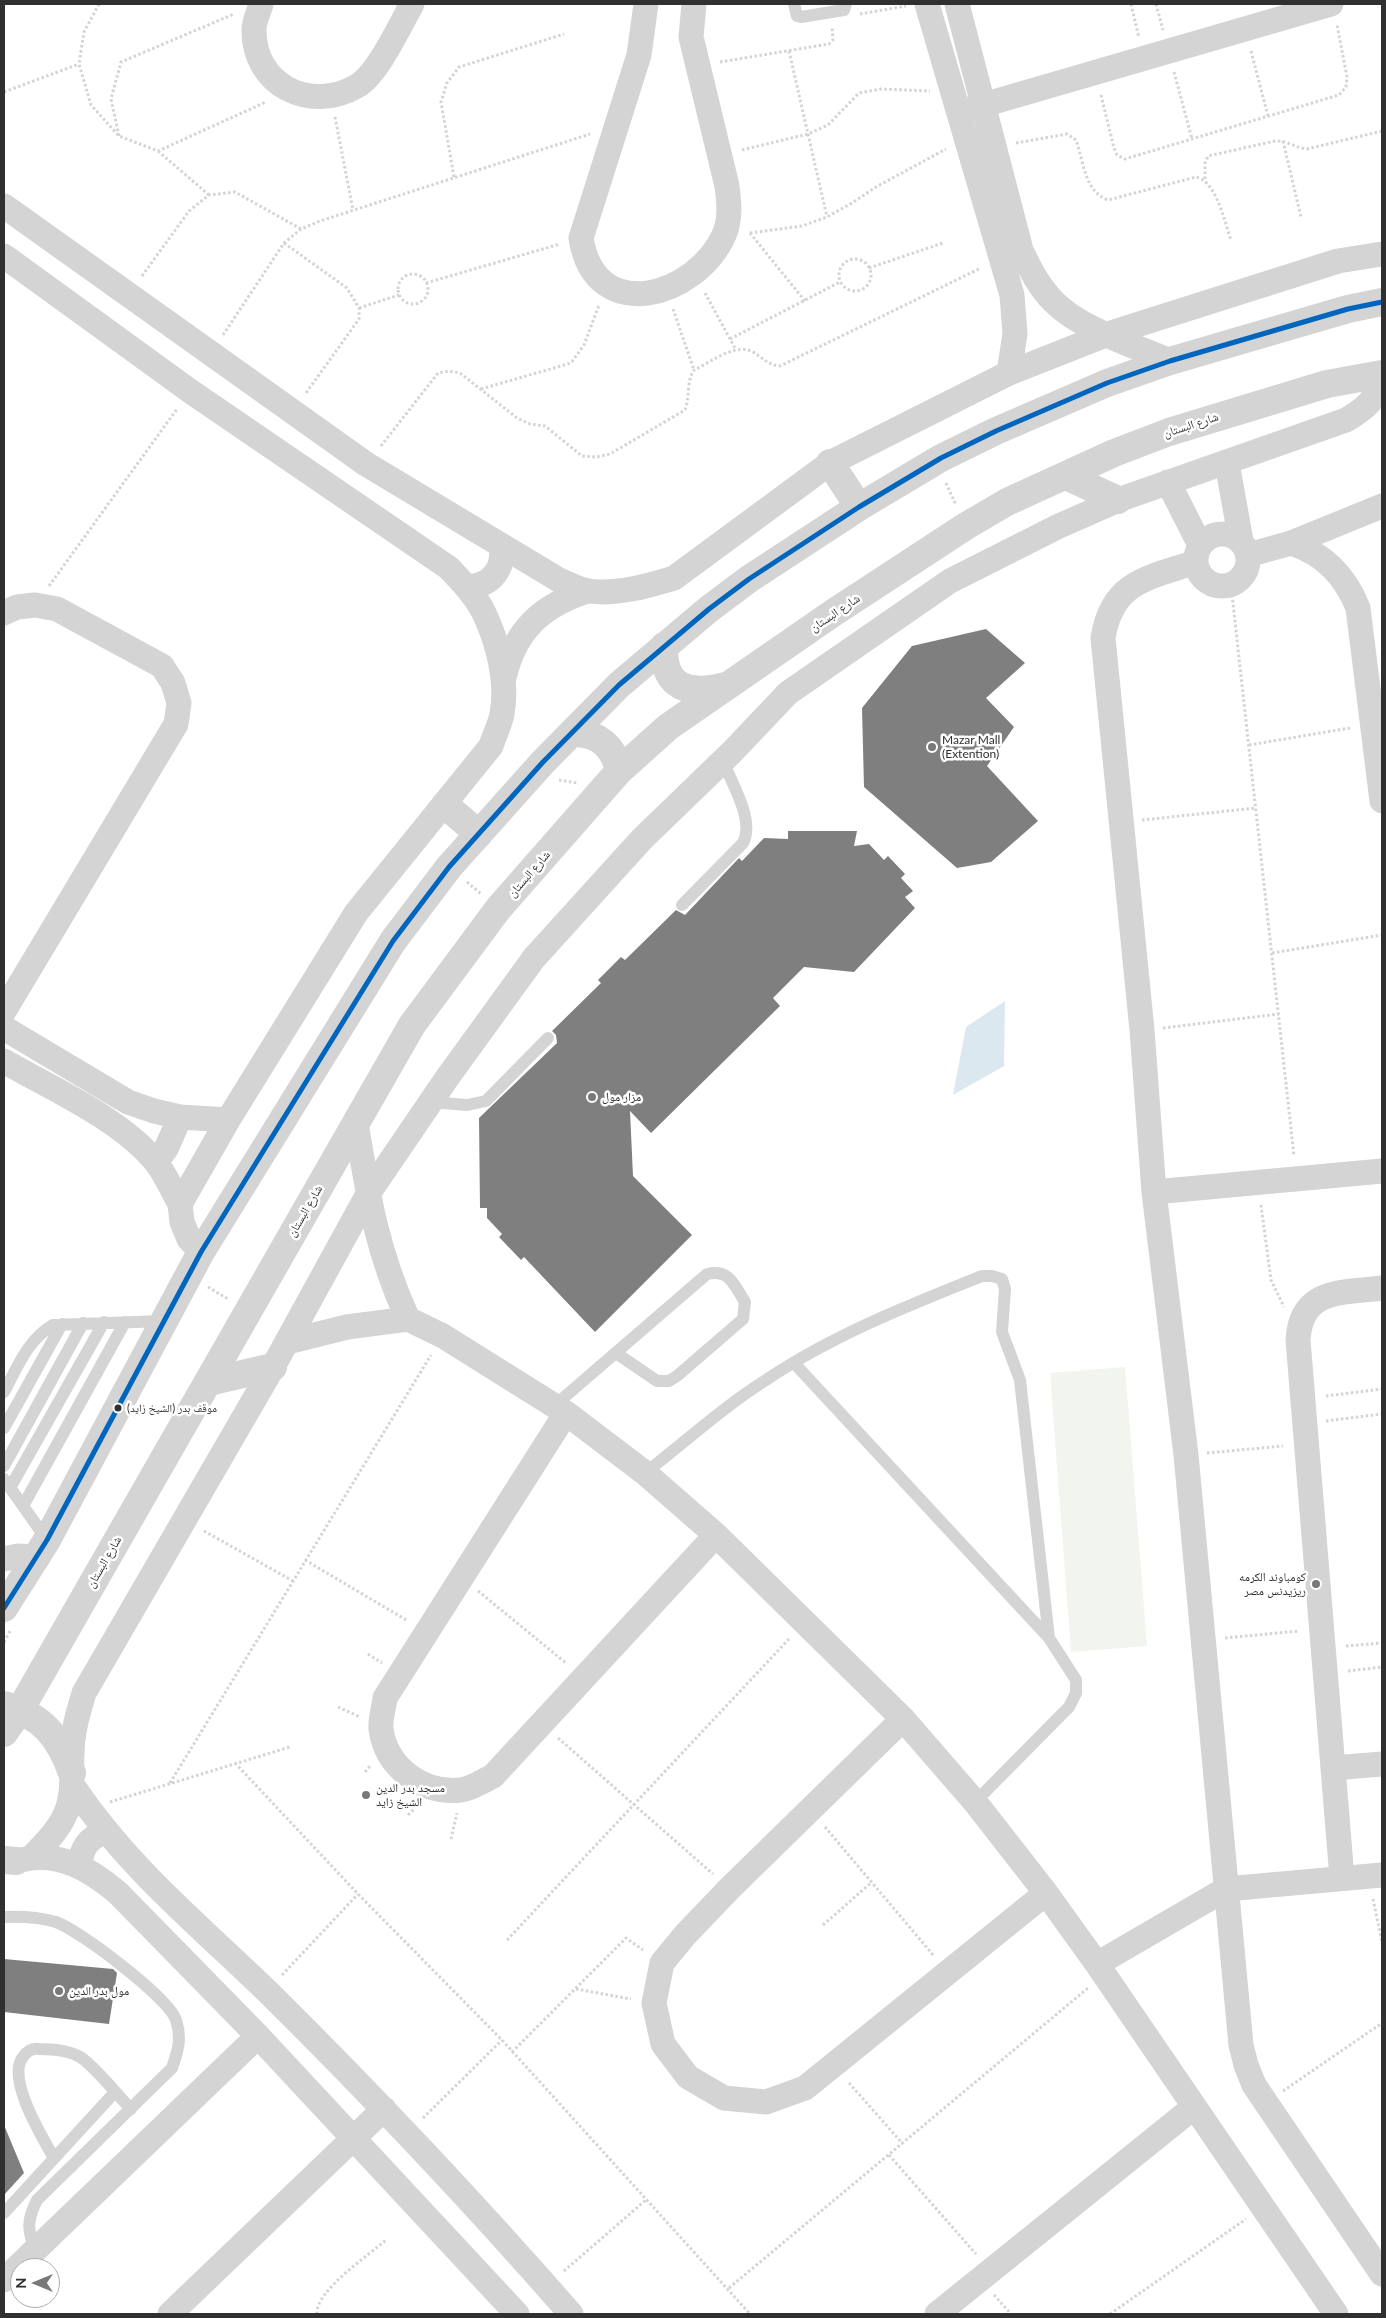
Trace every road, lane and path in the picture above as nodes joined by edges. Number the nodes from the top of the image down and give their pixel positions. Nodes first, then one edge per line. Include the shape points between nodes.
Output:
1 (99, 4) edge
2 (412, 4) edge
3 (646, 4) edge
4 (694, 4) edge
5 (794, 4) edge
6 (846, 4) edge
7 (957, 4) edge
8 (1131, 4) edge
9 (919, 5) edge
10 (250, 8) edge
11 (1334, 13) edge
12 (856, 15) dead end
13 (831, 23) dead end
14 (1245, 28) junction
15 (564, 34) dead end
16 (789, 51) junction
17 (1144, 58) junction
18 (79, 64) junction
19 (697, 66) junction
20 (1095, 72) junction
21 (290, 91) junction
22 (4, 92) edge
23 (330, 97) junction
24 (956, 102) junction
25 (984, 105) junction
26 (1268, 116) junction
27 (617, 125) junction
28 (1382, 131) edge
29 (808, 134) junction
30 (119, 136) junction
31 (966, 138) junction
32 (1283, 140) junction
33 (994, 146) junction
34 (158, 151) junction
35 (719, 155) junction
36 (454, 178) junction
37 (1205, 179) junction
38 (209, 195) junction
39 (4, 206) edge
40 (729, 207) junction
41 (353, 210) junction
42 (827, 217) junction
43 (1301, 217) dead end
44 (301, 229) junction
45 (750, 233) junction
46 (582, 238) junction
47 (1231, 240) dead end
48 (284, 244) junction
49 (943, 244) dead end
50 (1382, 254) edge
51 (4, 256) edge
52 (1001, 258) junction
53 (868, 268) junction
54 (694, 274) junction
55 (840, 282) junction
56 (426, 283) junction
57 (606, 285) junction
58 (666, 288) junction
59 (128, 295) junction
60 (399, 295) junction
61 (805, 301) junction
62 (1382, 302) edge
63 (359, 308) junction
64 (1108, 334) junction
65 (730, 340) junction
66 (202, 348) junction
67 (736, 350) junction
68 (1170, 361) junction
69 (694, 370) junction
70 (1010, 372) junction
71 (1382, 374) edge
72 (168, 376) junction
73 (1382, 381) edge
74 (481, 389) junction
75 (190, 391) junction
76 (293, 412) junction
77 (936, 462) junction
78 (830, 463) junction
79 (1227, 463) junction
80 (366, 464) junction
81 (1066, 476) junction
82 (1168, 482) junction
83 (1118, 500) junction
84 (1382, 506) edge
85 (859, 507) junction
86 (966, 526) junction
87 (1291, 543) junction
88 (501, 545) junction
89 (1245, 548) junction
90 (1198, 554) junction
91 (1231, 585) junction
92 (467, 587) junction
93 (587, 591) junction
94 (35, 604) junction
95 (4, 613) edge
96 (664, 646) junction
97 (503, 683) junction
98 (729, 686) junction
99 (1373, 725) junction
100 (572, 733) junction
101 (1249, 744) junction
102 (723, 761) junction
103 (619, 770) junction
104 (1382, 801) edge
105 (445, 805) junction
106 (1256, 808) junction
107 (1120, 822) junction
108 (479, 834) junction
109 (449, 866) junction
110 (682, 905) dead end
111 (498, 909) junction
112 (1382, 935) edge
113 (1272, 953) junction
114 (4, 1011) edge
115 (1279, 1014) junction
116 (4, 1028) edge
117 (1142, 1030) junction
118 (548, 1038) dead end
119 (4, 1061) edge
120 (431, 1102) junction
121 (180, 1118) junction
122 (228, 1120) junction
123 (356, 1123) junction
124 (156, 1162) junction
125 (1382, 1171) edge
126 (1297, 1178) junction
127 (1259, 1182) junction
128 (1154, 1192) junction
129 (368, 1194) junction
130 (180, 1204) junction
131 (195, 1263) junction
132 (1382, 1288) edge
133 (248, 1311) junction
134 (408, 1319) junction
135 (163, 1321) junction
136 (104, 1322) junction
137 (125, 1322) junction
138 (83, 1323) junction
139 (62, 1324) junction
140 (1299, 1324) junction
141 (443, 1336) junction
142 (287, 1342) junction
143 (616, 1353) junction
144 (794, 1363) junction
145 (273, 1367) junction
146 (208, 1382) junction
147 (1382, 1389) edge
148 (4, 1392) edge
149 (1303, 1398) junction
150 (560, 1410) junction
151 (1382, 1414) edge
152 (4, 1428) edge
153 (1306, 1434) junction
154 (1186, 1455) junction
155 (4, 1466) edge
156 (645, 1473) junction
157 (7, 1484) edge
158 (23, 1506) junction
159 (185, 1520) junction
160 (716, 1535) junction
161 (42, 1548) junction
162 (4, 1559) edge
163 (305, 1560) junction
164 (461, 1576) junction
165 (293, 1581) junction
166 (4, 1608) edge
167 (805, 1622) junction
168 (414, 1624) dead end
169 (1049, 1638) junction
170 (1322, 1638) junction
171 (1203, 1640) junction
172 (1382, 1642) edge
173 (1382, 1667) edge
174 (1325, 1673) junction
175 (585, 1679) junction
176 (12, 1707) edge
177 (903, 1718) junction
178 (542, 1725) junction
179 (4, 1732) edge
180 (290, 1747) dead end
181 (235, 1763) junction
182 (1382, 1764) edge
183 (1333, 1768) junction
184 (72, 1780) junction
185 (170, 1783) junction
186 (975, 1802) junction
187 (634, 1804) junction
188 (88, 1809) junction
189 (810, 1810) junction
190 (105, 1832) junction
191 (14, 1860) edge
192 (80, 1866) junction
193 (1375, 1875) edge
194 (1342, 1878) junction
195 (872, 1882) junction
196 (730, 1888) junction
197 (1226, 1889) junction
198 (1046, 1893) junction
199 (358, 1894) junction
200 (4, 1917) edge
201 (823, 1925) dead end
202 (626, 1938) dead end
203 (507, 1940) dead end
204 (1382, 1942) edge
205 (1100, 1970) junction
206 (948, 1972) junction
207 (576, 1988) junction
208 (267, 1991) junction
209 (654, 2003) junction
210 (1382, 2023) edge
211 (258, 2036) junction
212 (502, 2040) junction
213 (512, 2052) junction
214 (833, 2065) junction
215 (115, 2092) junction
216 (1266, 2102) junction
217 (1194, 2107) junction
218 (131, 2109) junction
219 (384, 2109) junction
220 (407, 2134) junction
221 (353, 2138) junction
222 (903, 2144) junction
223 (889, 2155) junction
224 (54, 2158) junction
225 (647, 2199) junction
226 (1262, 2207) junction
227 (4, 2213) edge
228 (386, 2240) dead end
229 (35, 2250) junction
230 (992, 2271) junction
231 (1382, 2274) edge
232 (4, 2280) edge
233 (546, 2286) junction
234 (729, 2288) junction
235 (173, 2313) edge
236 (317, 2314) edge
237 (517, 2314) edge
238 (571, 2314) edge
239 (750, 2314) edge
240 (937, 2314) edge
241 (1110, 2314) edge
242 (1336, 2314) edge

1 - 18 path via 84,32
2 - 23 street via 374,68 359,85
3 - 27 street via 639,56
4 - 19 street via 691,36
5 - 6 lane via 797,16 801,17 844,10
7 - 25 street
8 - 17 path
9 - 12 path
9 - 24 street
10 - 21 street via 258,56 273,79
10 - 30 path via 121,62 111,99
11 - 14 street
11 - 26 path via 1347,77 1346,87 1339,95
13 - 16 path via 833,40 829,44
14 - 17 street
14 - 26 path
15 - 36 path via 459,67 446,83 441,102
16 - 19 path
16 - 29 path
17 - 20 street
18 - 22 path
18 - 30 path via 90,105
19 - 35 street
20 - 25 street
20 - 26 path via 1114,148 1117,156 1125,159
21 - 23 street via 310,97
21 - 34 path
23 - 41 path
24 - 25 street
24 - 29 path via 881,88 859,93 828,125
24 - 31 street
25 - 33 street
27 - 36 path
27 - 46 street
28 - 32 path via 1307,149
29 - 35 path
29 - 42 path
30 - 34 path
31 - 42 path
31 - 52 street
32 - 37 path via 1208,156 1204,163
32 - 43 path
33 - 37 path via 1068,134 1076,140 1090,188 1108,200 1196,176
33 - 64 street via 1021,250 1034,278 1060,308 1079,322
34 - 38 path
35 - 40 street
36 - 41 path
37 - 47 path via 1212,187
38 - 44 path via 235,192
38 - 59 path via 189,211
39 - 59 street
40 - 45 path
40 - 54 street via 725,233 712,256
41 - 44 path
42 - 45 path via 802,226
44 - 48 path
45 - 61 path
46 - 56 path
46 - 57 street via 584,256 593,273
48 - 63 path via 347,288
48 - 66 path
49 - 53 path
50 - 64 street via 1338,261
51 - 72 street
52 - 67 path via 780,366 771,365 744,349
52 - 70 street via 1014,315
53 - 55 path via 860,260 848,261 840,270
53 - 55 path via 870,280 862,289 850,290
54 - 58 street
54 - 65 path
55 - 61 path
56 - 60 path via 418,275 407,276 399,284
56 - 60 path via 427,294 419,303 408,303
57 - 58 street via 625,294 646,294
57 - 74 path via 584,345 571,363
58 - 69 path
59 - 66 street
60 - 63 path
61 - 65 path
62 - 68 street
63 - 76 path via 359,319
64 - 68 street
64 - 70 street
65 - 67 path
66 - 72 street
66 - 76 street
67 - 69 path
68 - 77 street via 1051,406
69 - 74 path via 690,376 686,410 610,454 596,457 582,456 544,426 517,418
70 - 78 street
71 - 81 street, شارع البستان via 1327,384 1169,432
72 - 75 street
73 - 79 street via 1377,394 1364,410 1346,420
74 - 80 path via 460,373 438,373
75 - 92 street via 449,568
75 - 94 path
76 - 80 street
77 - 85 street
77 - 86 path
78 - 85 street
78 - 93 street via 674,578 611,592
79 - 82 street
79 - 89 street
80 - 88 street
81 - 83 street
81 - 86 street, شارع البستان via 1007,502
82 - 83 street
82 - 90 street
83 - 102 street via 950,581 788,693
84 - 87 street
85 - 96 street via 746,581
86 - 98 street, شارع البستان
87 - 89 street
87 - 99 street via 1326,561 1344,579 1352,593 1358,608
88 - 92 street via 503,554 498,572 484,584
88 - 93 street via 559,580
89 - 90 street via 1231,535 1220,534 1208,537
89 - 91 street via 1247,570
90 - 91 street via 1200,574 1208,582 1219,586
90 - 107 street via 1138,582 1124,592 1106,621 1103,638
91 - 101 path
92 - 97 street via 484,612 497,647
93 - 97 street via 547,608 530,623 517,641
94 - 95 street
94 - 114 street via 57,609 162,666 174,683 179,703 176,724
96 - 98 street via 667,671 683,687 706,691
96 - 100 street via 619,685
97 - 105 street via 502,713 491,746
98 - 103 street, شارع البستان via 668,727
99 - 101 path
99 - 104 street
100 - 103 street via 601,739 614,753
100 - 108 street
101 - 106 path
102 - 110 lane via 745,816 746,837
102 - 120 street via 642,839 534,958
103 - 111 street, شارع البستان
105 - 108 street
105 - 122 street via 356,913
106 - 107 path
106 - 113 path
107 - 117 street
108 - 109 street
109 - 111 path
109 - 131 street via 393,941
111 - 123 street, شارع البستان via 412,1025
112 - 113 path
113 - 115 path
115 - 117 path
115 - 126 path
116 - 121 street via 128,1102
117 - 128 street
118 - 120 lane via 486,1101 466,1105
119 - 124 street via 106,1120 133,1138
120 - 129 street
121 - 122 street
121 - 124 street via 166,1149
122 - 130 street
123 - 129 street
123 - 133 street, شارع البستان
124 - 130 street
125 - 126 street
126 - 127 street
127 - 128 street
127 - 140 path via 1271,1280 1286,1312
128 - 154 street
129 - 134 street via 382,1257
129 - 142 street
130 - 131 street
131 - 133 path
131 - 135 street
132 - 140 street via 1330,1294 1316,1300 1305,1311
133 - 146 street, شارع البستان
134 - 141 street
134 - 142 street via 347,1327
135 - 137 lane
135 - 161 street
136 - 137 lane
136 - 138 lane
136 - 157 lane
137 - 158 lane
138 - 139 lane
138 - 155 lane
139 - 148 lane via 42,1331 33,1340
139 - 152 lane
140 - 149 street
141 - 150 street
141 - 163 path
142 - 145 street
143 - 143 lane via 707,1274 718,1271 726,1275 745,1302 743,1319 669,1381 657,1381
143 - 150 lane
144 - 156 lane via 738,1400
144 - 169 lane
144 - 169 lane via 856,1328 973,1280 992,1276 1002,1279 1005,1289 1002,1332 1020,1380
145 - 146 street
145 - 159 street
146 - 176 street, شارع البستان
147 - 149 path
149 - 153 street
150 - 156 street
150 - 164 street
151 - 153 path
153 - 154 path
153 - 170 street
154 - 171 street
156 - 160 street
157 - 158 lane
158 - 161 lane
159 - 165 path
159 - 184 street via 84,1693 74,1732
160 - 167 street
160 - 175 street
161 - 162 street
161 - 166 street
163 - 165 path
163 - 168 path
164 - 175 path
164 - 178 street via 385,1698 381,1727 385,1748 404,1774 434,1789 462,1790 492,1776
165 - 185 path
167 - 177 street
167 - 187 path
169 - 186 lane via 1076,1680 1076,1693 1068,1707
170 - 171 path
170 - 172 path
170 - 174 street
171 - 197 street
173 - 174 path
174 - 183 street
175 - 178 street
176 - 179 street, شارع البستان
176 - 184 street via 38,1720 54,1735 65,1753
177 - 186 street
177 - 189 street
178 - 187 path
180 - 181 path
181 - 185 path
181 - 199 path
182 - 183 street
183 - 194 street
184 - 188 street
184 - 191 street via 68,1808 58,1828
185 - 188 path
186 - 198 street
187 - 196 path
187 - 203 path
188 - 190 street
189 - 195 path
189 - 196 street
190 - 192 street via 89,1840 83,1848
190 - 208 street via 141,1872
191 - 192 street via 60,1859
192 - 211 street via 118,1893
193 - 194 street
193 - 204 path
194 - 197 street
195 - 201 path
195 - 206 path
196 - 209 street via 662,1963
197 - 205 street
197 - 216 street via 1241,2045 1254,2085
198 - 205 street
198 - 206 street
199 - 208 path
199 - 212 path
200 - 218 lane via 49,1921 82,1935 161,1998 176,2019 180,2044 172,2068
202 - 207 path
205 - 217 street
205 - 222 path
206 - 214 street
207 - 209 path
207 - 213 path
208 - 219 street
209 - 214 street via 663,2044 688,2077 724,2098 766,2102 805,2088
210 - 216 path
211 - 221 street
211 - 229 street
212 - 213 path
212 - 220 path
213 - 225 path
214 - 222 path
215 - 218 lane
215 - 224 lane
215 - 224 lane via 81,2058 56,2050 35,2048 27,2052 18,2073 35,2124
216 - 231 street
217 - 226 street
217 - 230 street
218 - 229 lane via 38,2200 29,2216 29,2234
219 - 220 street
219 - 221 street
220 - 233 street
221 - 235 street
221 - 237 street
222 - 223 path
223 - 230 path
223 - 234 path
224 - 227 lane
225 - 233 path
225 - 234 path
226 - 241 path
226 - 242 street
228 - 236 path via 328,2289 316,2308
229 - 232 street
230 - 240 street
233 - 238 street
234 - 239 path

